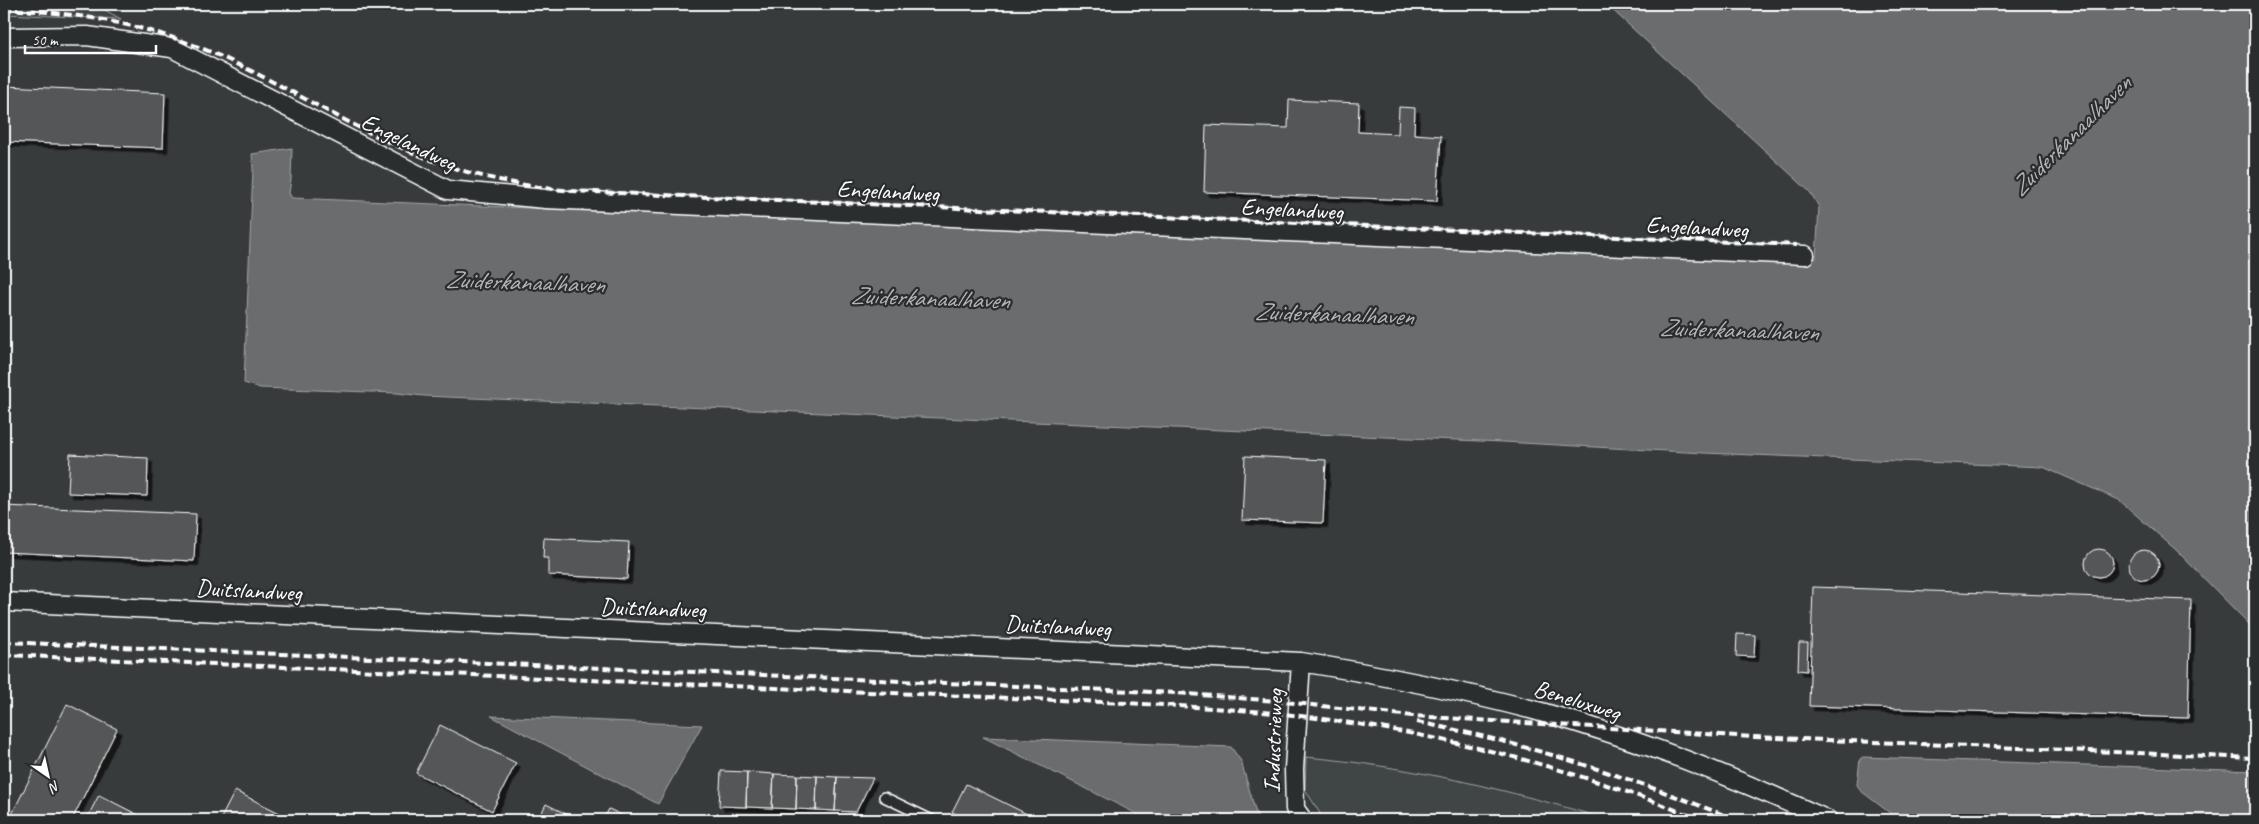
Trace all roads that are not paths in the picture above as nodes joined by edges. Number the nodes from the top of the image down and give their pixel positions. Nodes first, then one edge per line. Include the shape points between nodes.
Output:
1 (4, 37) edge
2 (1805, 255) dead end
3 (4, 602) edge
4 (1301, 662) junction
5 (884, 797) dead end
6 (932, 820) edge
7 (1304, 820) edge
8 (1828, 820) edge

1 - 2 street, Engelandweg via 86,36 172,48 448,190 546,199
3 - 4 street, Duitslandweg
4 - 7 street, Industrieweg via 1294,769 1295,809
4 - 8 street, Beneluxweg via 1389,677 1591,727 1701,766
5 - 6 lane

